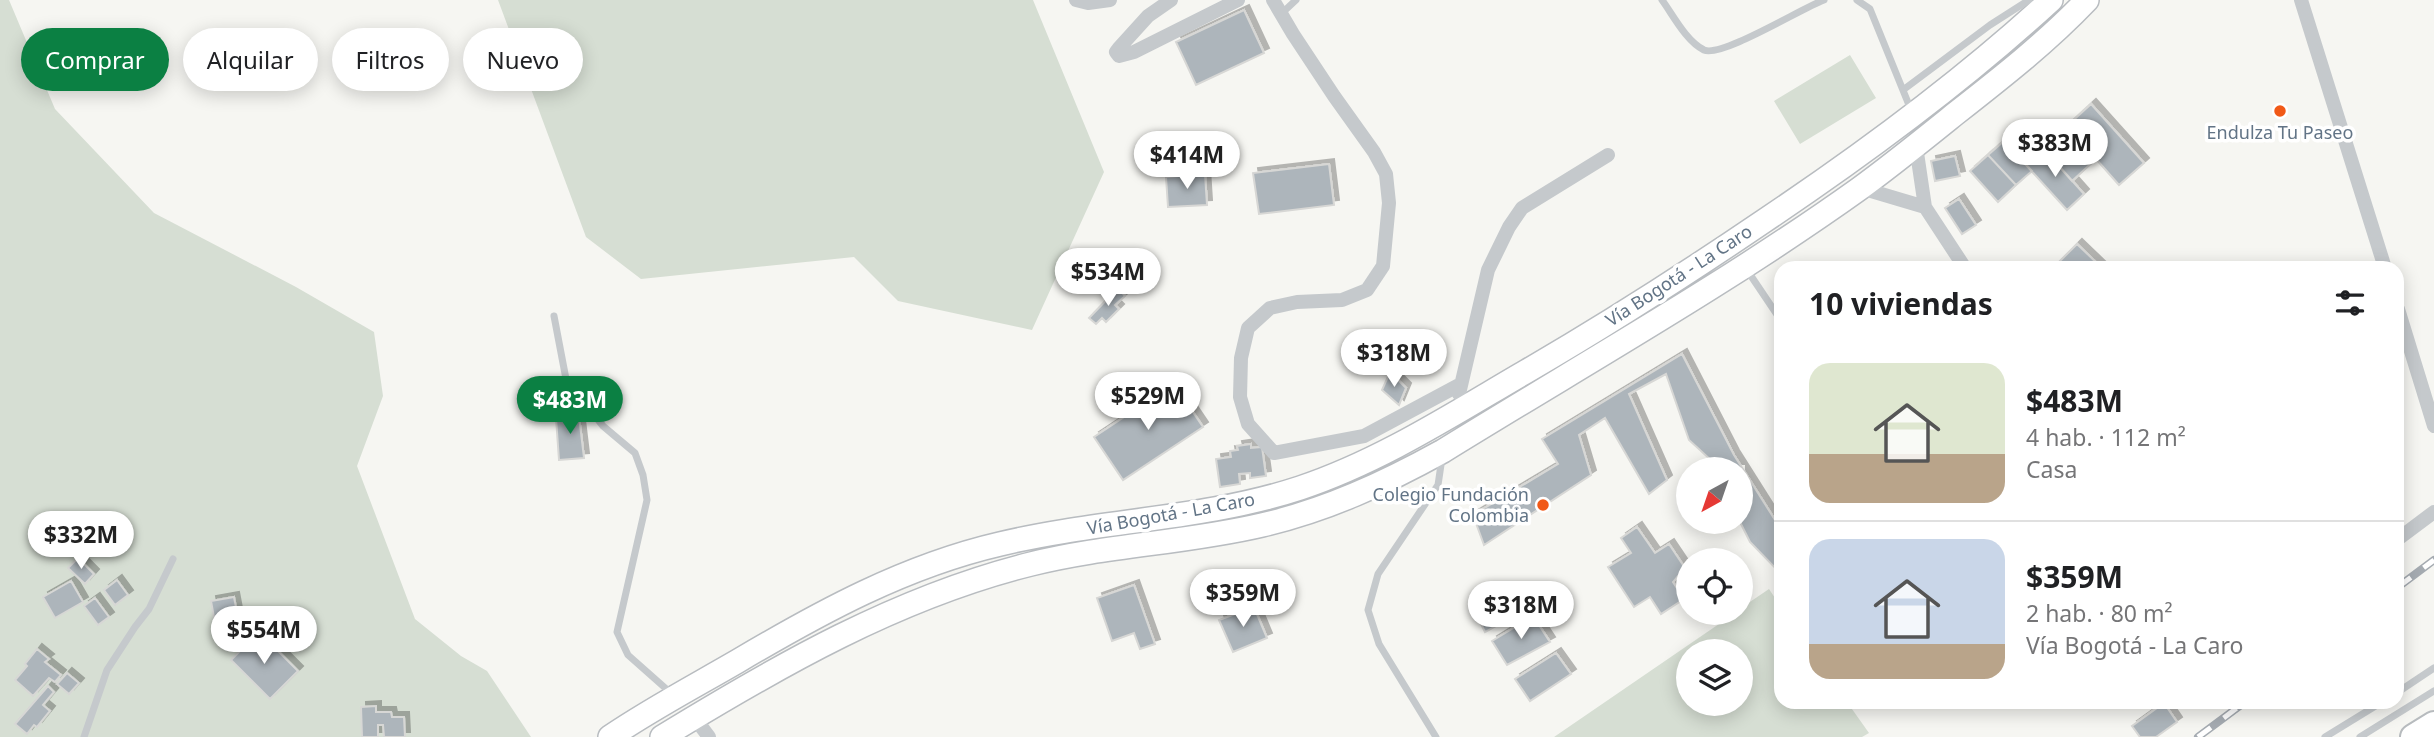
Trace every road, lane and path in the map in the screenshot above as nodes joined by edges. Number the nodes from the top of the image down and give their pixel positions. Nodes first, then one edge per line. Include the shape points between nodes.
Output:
1 (1076, 0) edge
2 (1110, 0) edge
3 (1171, 0) edge
4 (1238, 0) edge
5 (1273, 0) edge
6 (1296, 0) edge
7 (1662, 0) edge
8 (1824, 0) edge
9 (1857, 0) edge
10 (2029, 0) edge
11 (2051, 0) edge
12 (2087, 0) edge
13 (2301, 0) edge
14 (1282, 14) junction
15 (1903, 90) junction
16 (1913, 115) junction
17 (1916, 146) junction
18 (1608, 155) dead end
19 (1861, 188) junction
20 (1925, 208) junction
21 (1960, 261) edge
22 (2383, 261) edge
23 (1744, 265) junction
24 (1774, 310) edge
25 (554, 316) dead end
26 (2404, 328) edge
27 (1461, 384) junction
28 (1456, 412) junction
29 (2434, 426) edge
30 (1443, 451) junction
31 (2434, 512) edge
32 (2404, 534) edge
33 (173, 559) dead end
34 (2434, 668) edge
35 (2404, 688) edge
36 (2434, 691) edge
37 (675, 697) junction
38 (2371, 709) edge
39 (694, 717) junction
40 (2434, 724) edge
41 (84, 737) edge
42 (610, 737) edge
43 (662, 737) edge
44 (709, 737) edge
45 (1436, 737) edge
46 (2325, 737) edge
47 (2360, 737) edge
48 (2413, 737) edge

1 - 2 street via 1088,4
3 - 4 street via 1148,16 1116,52 1119,55 1134,52
5 - 14 street
6 - 14 lane
7 - 8 lane via 1691,39 1705,51 1717,51
9 - 15 lane via 1870,9
10 - 15 lane
11 - 16 main road, Vía Bogotá - La Caro
12 - 17 main road, Vía Bogotá - La Caro
13 - 22 street
14 - 27 street via 1374,152 1386,174 1389,202 1383,266 1367,290 1342,300 1270,308 1248,328 1240,397 1248,424 1274,453 1364,436
15 - 16 lane
16 - 28 main road, Vía Bogotá - La Caro via 1709,258
17 - 19 main road, Vía Bogotá - La Caro
17 - 20 street
18 - 27 street via 1522,208 1509,227 1488,270
19 - 20 street
19 - 23 main road, Vía Bogotá - La Caro
20 - 21 street
23 - 24 lane
23 - 30 main road, Vía Bogotá - La Caro
25 - 37 lane via 566,379 603,426 635,453 643,475 647,499 617,632 628,655
26 - 29 street
27 - 28 street
28 - 37 main road, Vía Bogotá - La Caro via 1355,467 1261,500 1041,535 940,562 842,602
30 - 39 main road, Vía Bogotá - La Caro via 1310,513 1219,534 1032,564 932,596 842,635
30 - 45 lane via 1438,485 1378,574 1368,610 1379,644
31 - 32 street
33 - 41 lane via 149,609 107,670
34 - 35 lane
36 - 47 lane
37 - 42 main road, Vía Bogotá - La Caro
38 - 46 lane
39 - 43 main road, Vía Bogotá - La Caro
39 - 44 street
40 - 48 highway

